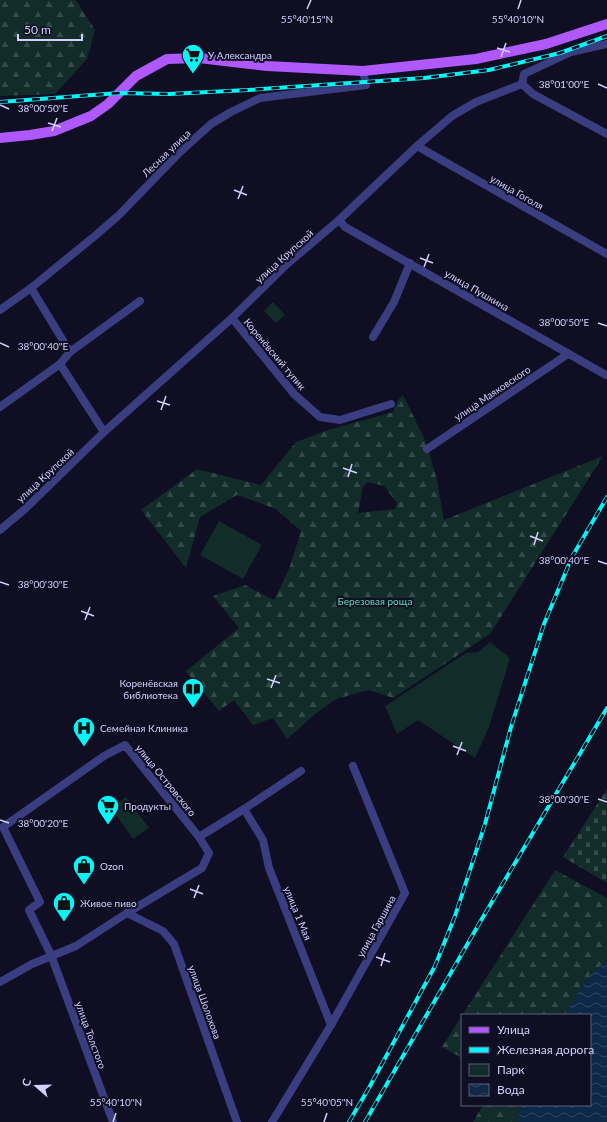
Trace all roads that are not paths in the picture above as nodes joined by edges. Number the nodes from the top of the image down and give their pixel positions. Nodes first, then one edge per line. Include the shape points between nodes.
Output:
1 (607, 24) edge
2 (607, 44) edge
3 (363, 71) junction
4 (522, 84) junction
5 (607, 134) edge
6 (0, 138) edge
7 (417, 146) junction
8 (339, 220) junction
9 (607, 254) edge
10 (410, 263) junction
11 (31, 288) junction
12 (140, 301) dead end
13 (0, 310) edge
14 (232, 318) junction
15 (373, 337) dead end
16 (70, 352) junction
17 (568, 354) junction
18 (60, 364) junction
19 (606, 375) edge
20 (391, 404) dead end
21 (0, 407) edge
22 (104, 432) junction
23 (427, 450) dead end
24 (0, 530) edge
25 (353, 766) dead end
26 (301, 771) dead end
27 (244, 809) junction
28 (199, 837) junction
29 (126, 913) junction
30 (51, 955) junction
31 (0, 982) edge
32 (331, 1025) junction
33 (113, 1122) edge
34 (237, 1122) edge
35 (272, 1122) edge

1 - 3 main road via 546,44 476,59
2 - 4 street via 571,52 524,74
3 - 6 main road via 267,66 199,58 167,59 136,76 92,116 54,131
3 - 11 street, Лесная улица via 366,85 260,98 211,124 119,215
4 - 5 street via 534,94
4 - 7 street, улица Крупской via 476,102 452,116
7 - 8 street, улица Крупской
7 - 9 street, улица Гоголя
8 - 10 street, улица Пушкина via 345,227
8 - 14 street, улица Крупской
10 - 15 street via 394,302
10 - 17 street, улица Пушкина
11 - 13 street, Лесная улица
11 - 16 street
12 - 16 street
14 - 20 street, Коренёвский тупик via 294,394 320,417 340,420
14 - 22 street, улица Крупской
16 - 18 street
17 - 19 street, улица Пушкина
17 - 23 street, улица Маяковского
18 - 21 street
18 - 22 street
22 - 24 street, улица Крупской
25 - 32 street, улица Гаршина via 405,893
26 - 27 street
27 - 28 street
27 - 32 street, улица 1 Мая via 264,840 269,868
28 - 29 street, улица Островского via 209,853 202,868
28 - 30 street, улица Островского via 125,745 104,756 2,827 40,902 29,910
29 - 30 street, улица Островского via 76,946
29 - 34 street, улица Шолохова via 163,931 174,944
30 - 31 street, улица Островского
30 - 33 street, улица Толстого
32 - 35 street

